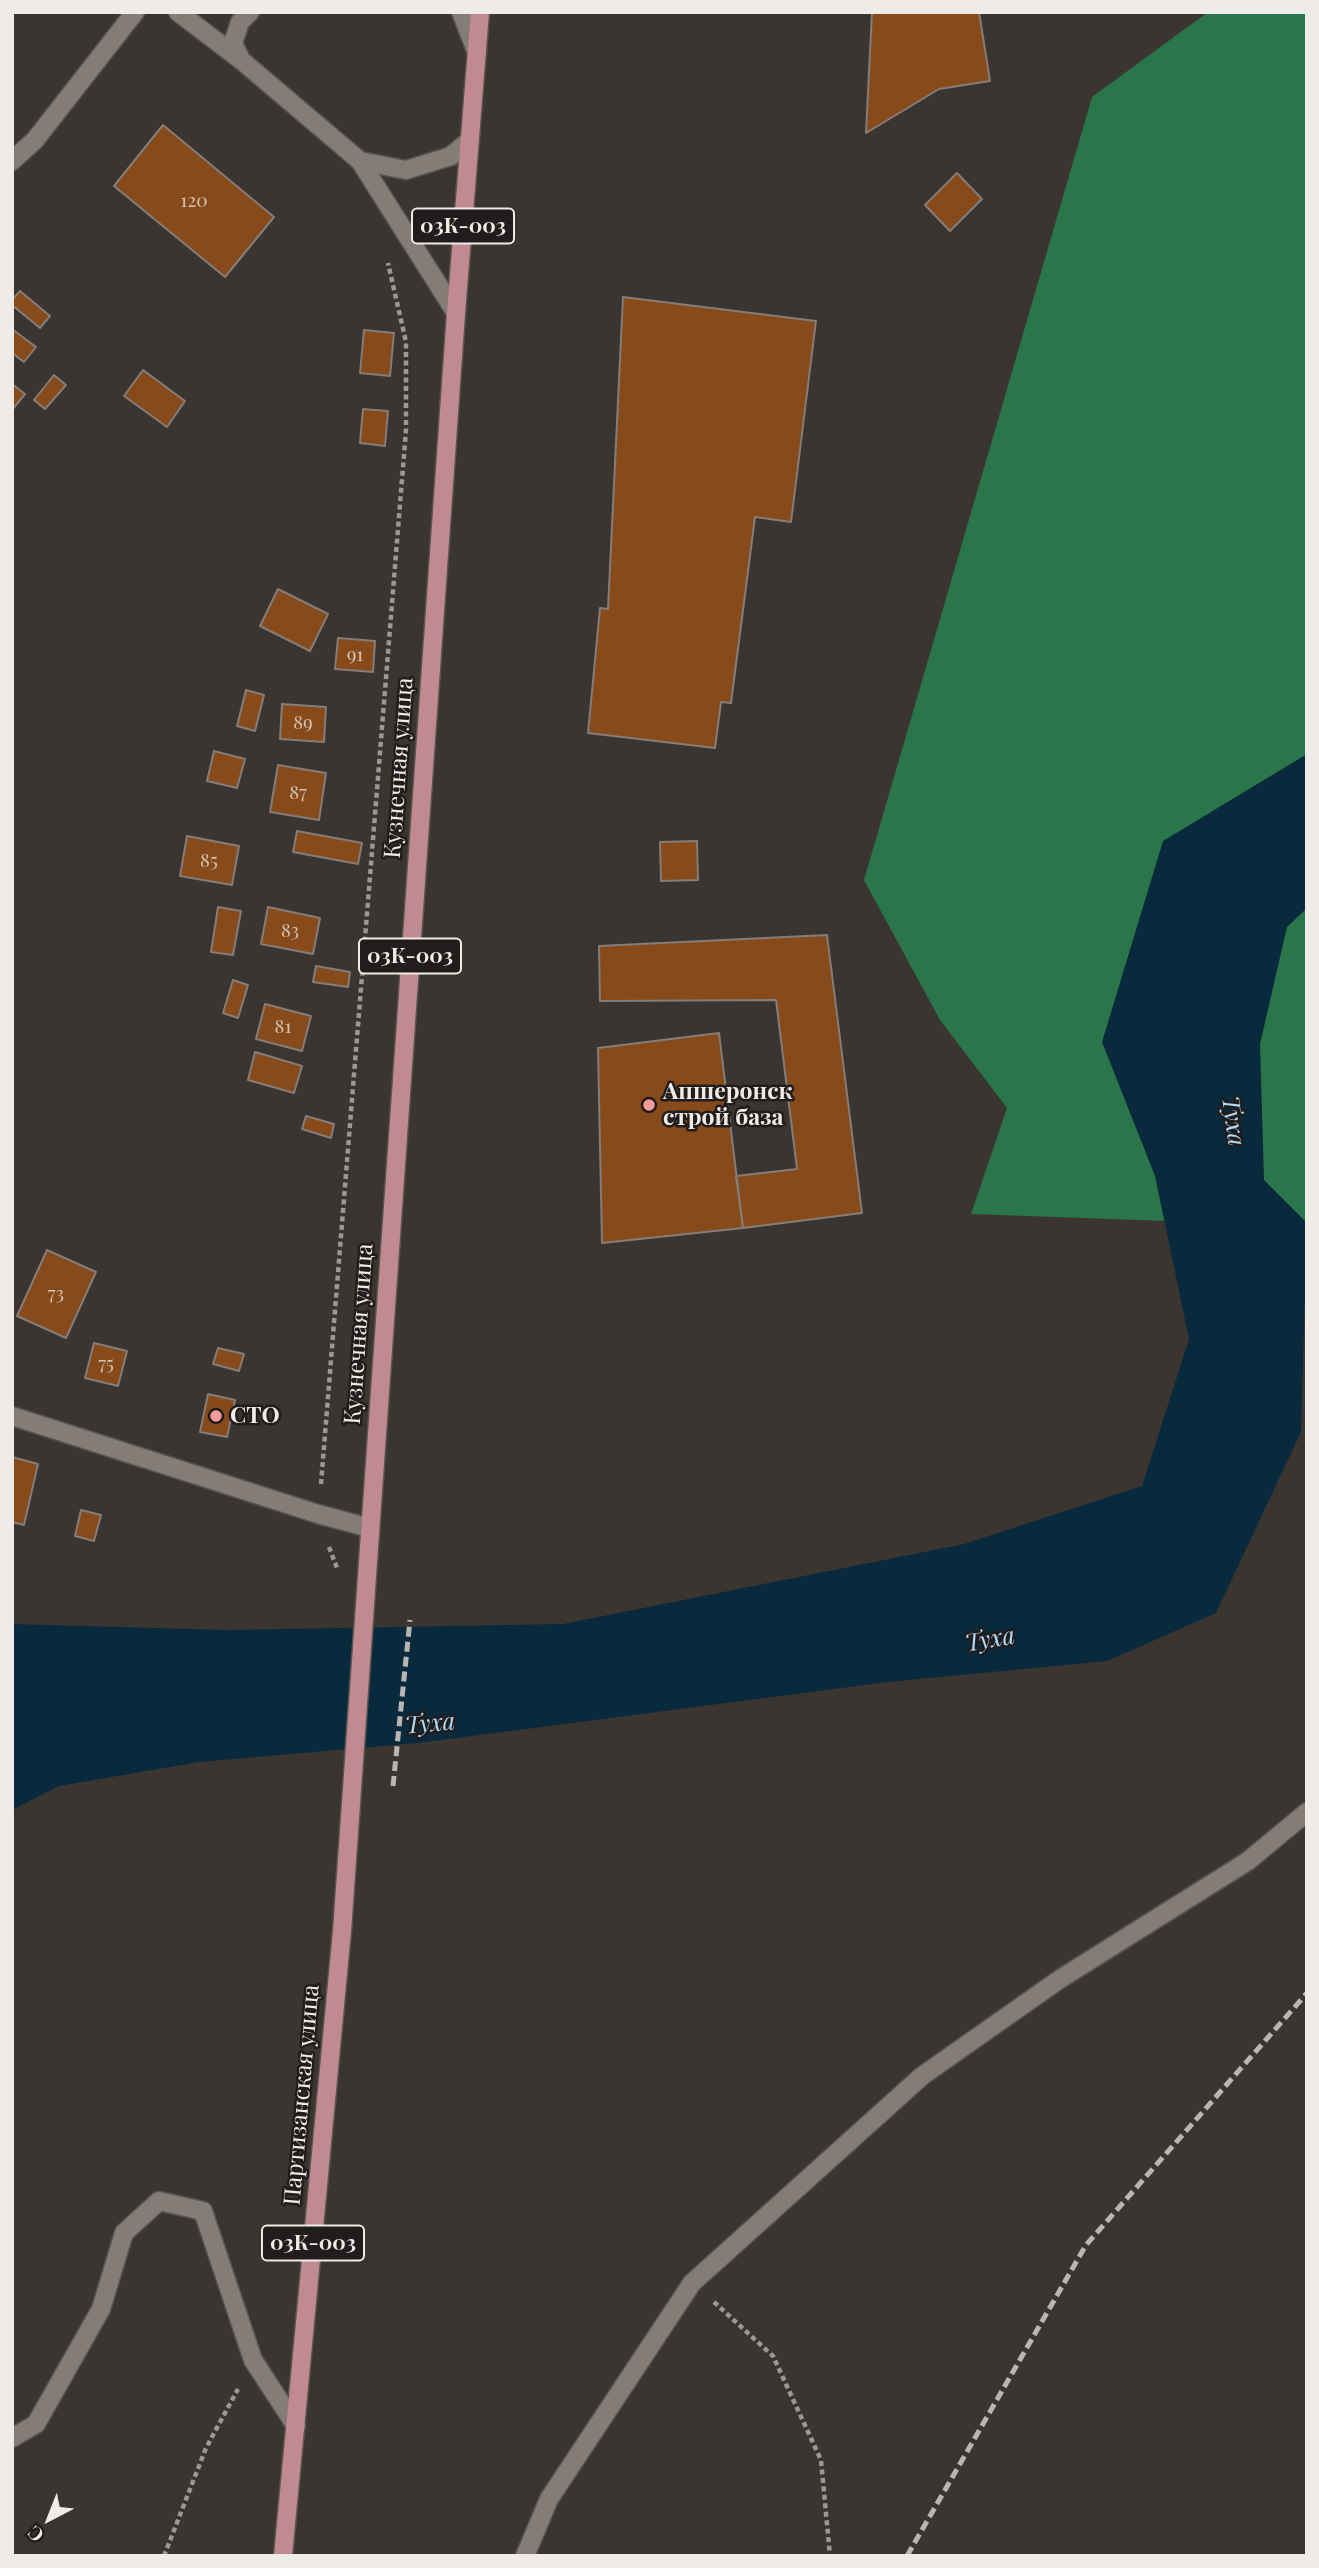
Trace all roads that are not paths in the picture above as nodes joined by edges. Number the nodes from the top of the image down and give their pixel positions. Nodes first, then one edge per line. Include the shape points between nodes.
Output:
1 (135, 12) edge
2 (178, 12) edge
3 (250, 12) edge
4 (461, 12) edge
5 (481, 12) edge
6 (477, 53) junction
7 (241, 60) junction
8 (470, 140) junction
9 (12, 162) edge
10 (360, 162) junction
11 (456, 313) junction
12 (12, 1416) edge
13 (370, 1528) junction
14 (1307, 1812) edge
15 (342, 1931) joint
16 (296, 2426) junction
17 (12, 2438) edge
18 (283, 2556) edge
19 (524, 2556) edge

1 - 9 street via 35,140
2 - 7 street
3 - 7 street via 240,22 233,43
4 - 6 street
5 - 6 main road, Кузнечная улица / 03К-003
6 - 8 main road, Кузнечная улица / 03К-003
7 - 10 street
8 - 10 street via 450,156 406,170
8 - 11 main road, Кузнечная улица / 03К-003
10 - 11 street
11 - 13 main road, Кузнечная улица / 03К-003
12 - 13 street
13 - 15 main road, Кузнечная улица / 03К-003
14 - 19 street via 1248,1861 1060,1979 922,2076 692,2283 549,2499
15 - 16 main road, Партизанская улица / 03К-003
16 - 17 street via 253,2360 203,2211 159,2202 124,2233 101,2309 36,2424
16 - 18 main road, Партизанская улица / 03К-003

